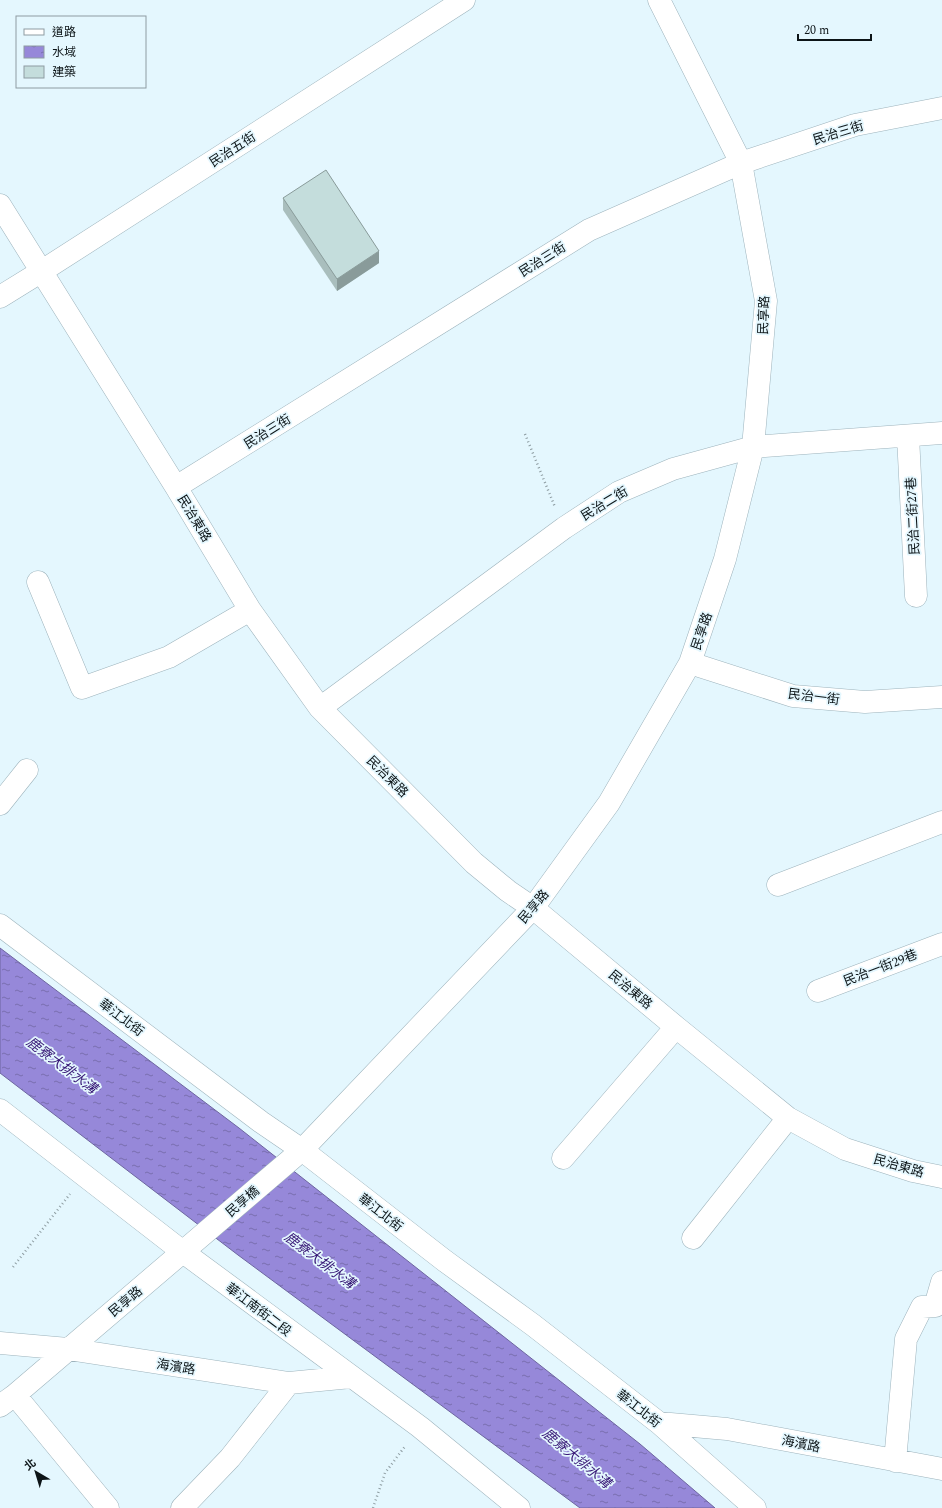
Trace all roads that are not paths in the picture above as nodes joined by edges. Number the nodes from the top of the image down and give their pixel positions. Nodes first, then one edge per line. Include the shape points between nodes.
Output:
1 (464, 0) edge
2 (659, 0) edge
3 (942, 108) edge
4 (741, 163) junction
5 (0, 204) edge
6 (42, 271) junction
7 (0, 297) edge
8 (942, 433) edge
9 (908, 436) junction
10 (753, 448) junction
11 (176, 487) junction
12 (38, 582) dead end
13 (916, 596) dead end
14 (250, 610) junction
15 (690, 663) junction
16 (942, 697) edge
17 (320, 708) junction
18 (27, 770) dead end
19 (0, 804) edge
20 (942, 822) edge
21 (778, 885) dead end
22 (534, 908) junction
23 (0, 925) edge
24 (942, 944) edge
25 (818, 991) dead end
26 (676, 1027) junction
27 (0, 1110) edge
28 (788, 1118) junction
29 (302, 1150) junction
30 (563, 1158) dead end
31 (942, 1177) edge
32 (693, 1238) dead end
33 (183, 1252) junction
34 (942, 1282) edge
35 (0, 1342) edge
36 (68, 1349) junction
37 (352, 1377) junction
38 (289, 1383) junction
39 (8, 1401) edge
40 (659, 1422) junction
41 (895, 1461) junction
42 (942, 1469) edge
43 (108, 1508) edge
44 (182, 1508) edge
45 (518, 1508) edge
46 (755, 1508) edge

1 - 6 street, 民治五街
2 - 4 street, 民享路
3 - 4 street, 民治三街 via 855,125
4 - 10 street, 民享路 via 766,301
4 - 11 street, 民治三街 via 589,230
5 - 6 street, 民治東路
6 - 7 street, 民治五街
6 - 11 street, 民治東路
8 - 9 street, 民治二街
9 - 10 street, 民治二街
9 - 13 street, 民治二街27巷
10 - 15 street, 民享路 via 725,559
10 - 17 street, 民治二街 via 673,469 619,492 564,528
11 - 14 street, 民治東路
12 - 14 street via 82,688 169,657
14 - 17 street, 民治東路
15 - 16 street, 民治一街 via 793,696 865,702
15 - 22 street, 民享路 via 609,803
17 - 22 street, 民治東路 via 474,863
18 - 19 street
20 - 21 street
22 - 26 street, 民治東路
22 - 29 street, 民享路
23 - 29 street, 華江北街 via 261,1122
24 - 25 street, 民治一街29巷
26 - 28 street, 民治東路
26 - 30 street
27 - 33 street, 華江南街二段
28 - 31 street, 民治東路 via 845,1148 913,1171
28 - 32 street
29 - 33 street, 民享橋
29 - 40 street, 華江北街 via 444,1261 533,1325
33 - 36 street, 民享路
33 - 37 street, 華江南街二段
34 - 41 street via 935,1306 922,1307 906,1339
35 - 36 street, 海濱路
36 - 38 street, 海濱路
36 - 39 street, 民享路
37 - 38 street, 海濱路
37 - 45 street, 華江南街二段 via 420,1428
38 - 44 street via 230,1458
39 - 43 street
40 - 41 street, 海濱路 via 727,1429
40 - 46 street, 華江北街
41 - 42 street, 海濱路

